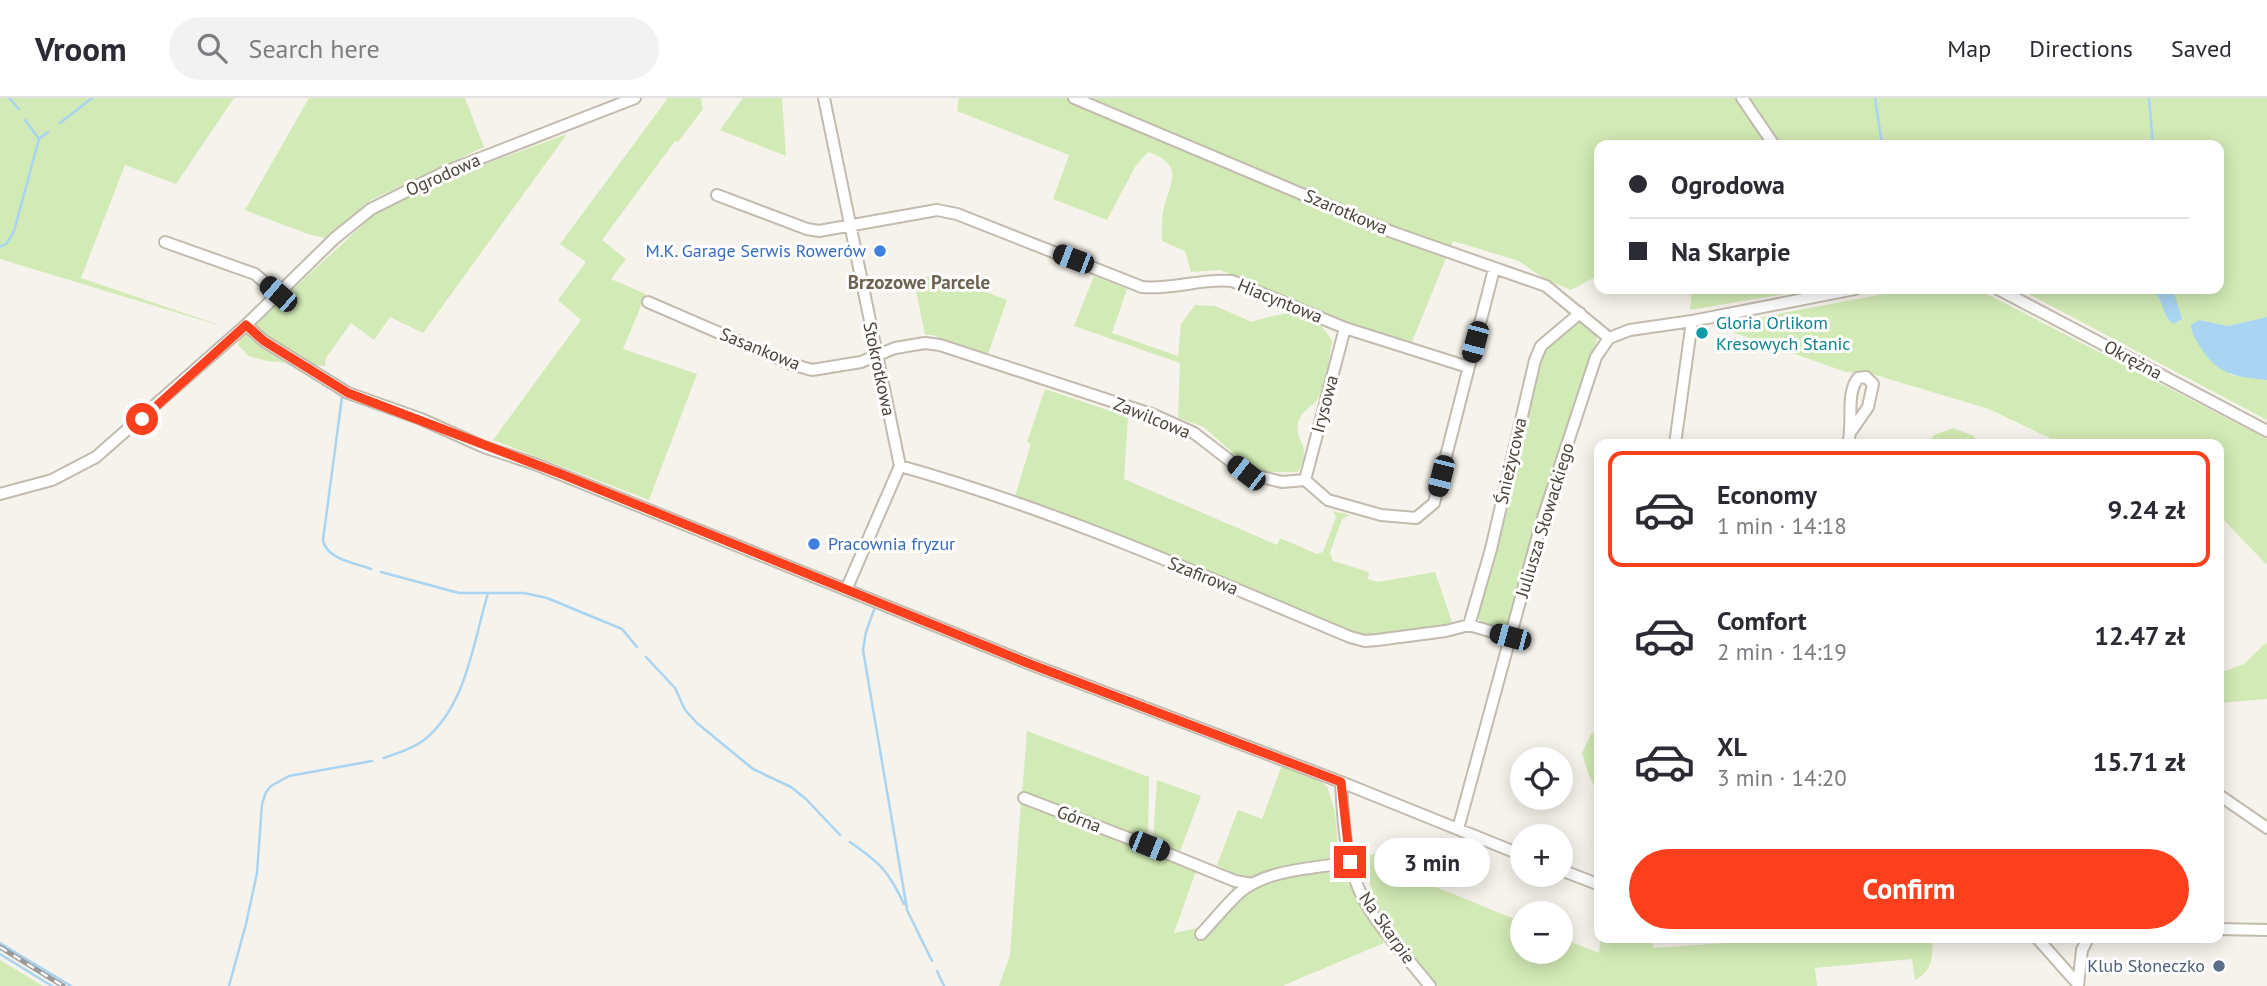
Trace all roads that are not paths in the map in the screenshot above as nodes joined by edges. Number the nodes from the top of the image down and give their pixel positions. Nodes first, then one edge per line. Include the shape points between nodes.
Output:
1 (635, 98) edge
2 (824, 98) edge
3 (1074, 98) edge
4 (1741, 98) edge
5 (1770, 140) edge
6 (717, 195) dead end
7 (850, 226) junction
8 (165, 242) dead end
9 (1494, 269) junction
10 (278, 294) junction
11 (1830, 294) edge
12 (2007, 294) edge
13 (648, 302) dead end
14 (1580, 313) junction
15 (1692, 321) junction
16 (246, 325) junction
17 (1345, 328) junction
18 (1609, 338) junction
19 (877, 356) junction
20 (1468, 367) junction
21 (1852, 430) dead end
22 (2267, 431) edge
23 (1676, 439) edge
24 (1849, 439) edge
25 (900, 466) junction
26 (1304, 480) junction
27 (0, 494) edge
28 (846, 590) junction
29 (1468, 625) junction
30 (1510, 637) junction
31 (1341, 782) junction
32 (1024, 799) dead end
33 (2224, 799) edge
34 (2267, 828) edge
35 (1458, 829) junction
36 (1510, 850) edge
37 (1350, 862) junction
38 (1573, 875) edge
39 (1594, 883) edge
40 (1252, 884) junction
41 (2224, 929) edge
42 (2267, 930) edge
43 (1201, 933) dead end
44 (2041, 943) edge
45 (2086, 943) edge
46 (2077, 984) edge
47 (1430, 986) edge

1 - 10 street, Ogrodowa via 445,172 371,209
2 - 7 street, Stokrotkowa
3 - 9 street, Szarotkowa via 1392,232
4 - 5 street
6 - 7 street, Hiacyntowa via 818,232
7 - 17 street, Hiacyntowa via 937,210 957,214 1142,287 1232,281
7 - 19 street, Stokrotkowa
8 - 10 street via 255,274
9 - 14 street, Szarotkowa via 1546,286
9 - 20 street
10 - 16 street, Ogrodowa
11 - 15 street
12 - 22 street, Okrężna
13 - 19 street, Sasankowa via 812,370
14 - 18 street, Szarotkowa
14 - 29 street, Śnieżycowa via 1541,346 1535,360
15 - 18 street via 1630,330
15 - 23 street
16 - 27 street, Ogrodowa via 96,457 52,481
16 - 28 street via 348,393
17 - 20 street, Hiacyntowa
17 - 26 street, Irysowa
18 - 30 street, Juliusza Słowackiego via 1595,356
19 - 25 street, Stokrotkowa
19 - 26 street, Zawilcowa via 895,348 940,345 1154,415 1194,433 1246,473 1282,482
20 - 26 street via 1434,503 1416,518 1381,515 1328,500
21 - 24 street
25 - 28 street
25 - 29 street, Szafirowa via 973,486 1364,641
28 - 31 street
29 - 30 street, Szafirowa
30 - 35 street, Juliusza Słowackiego
31 - 35 street
31 - 37 street, Na Skarpie
32 - 40 street, Górna
33 - 34 street
35 - 36 street
37 - 40 street via 1280,874
37 - 47 street, Na Skarpie via 1368,906
38 - 39 street
40 - 43 street
41 - 42 street
44 - 46 street
45 - 46 street

